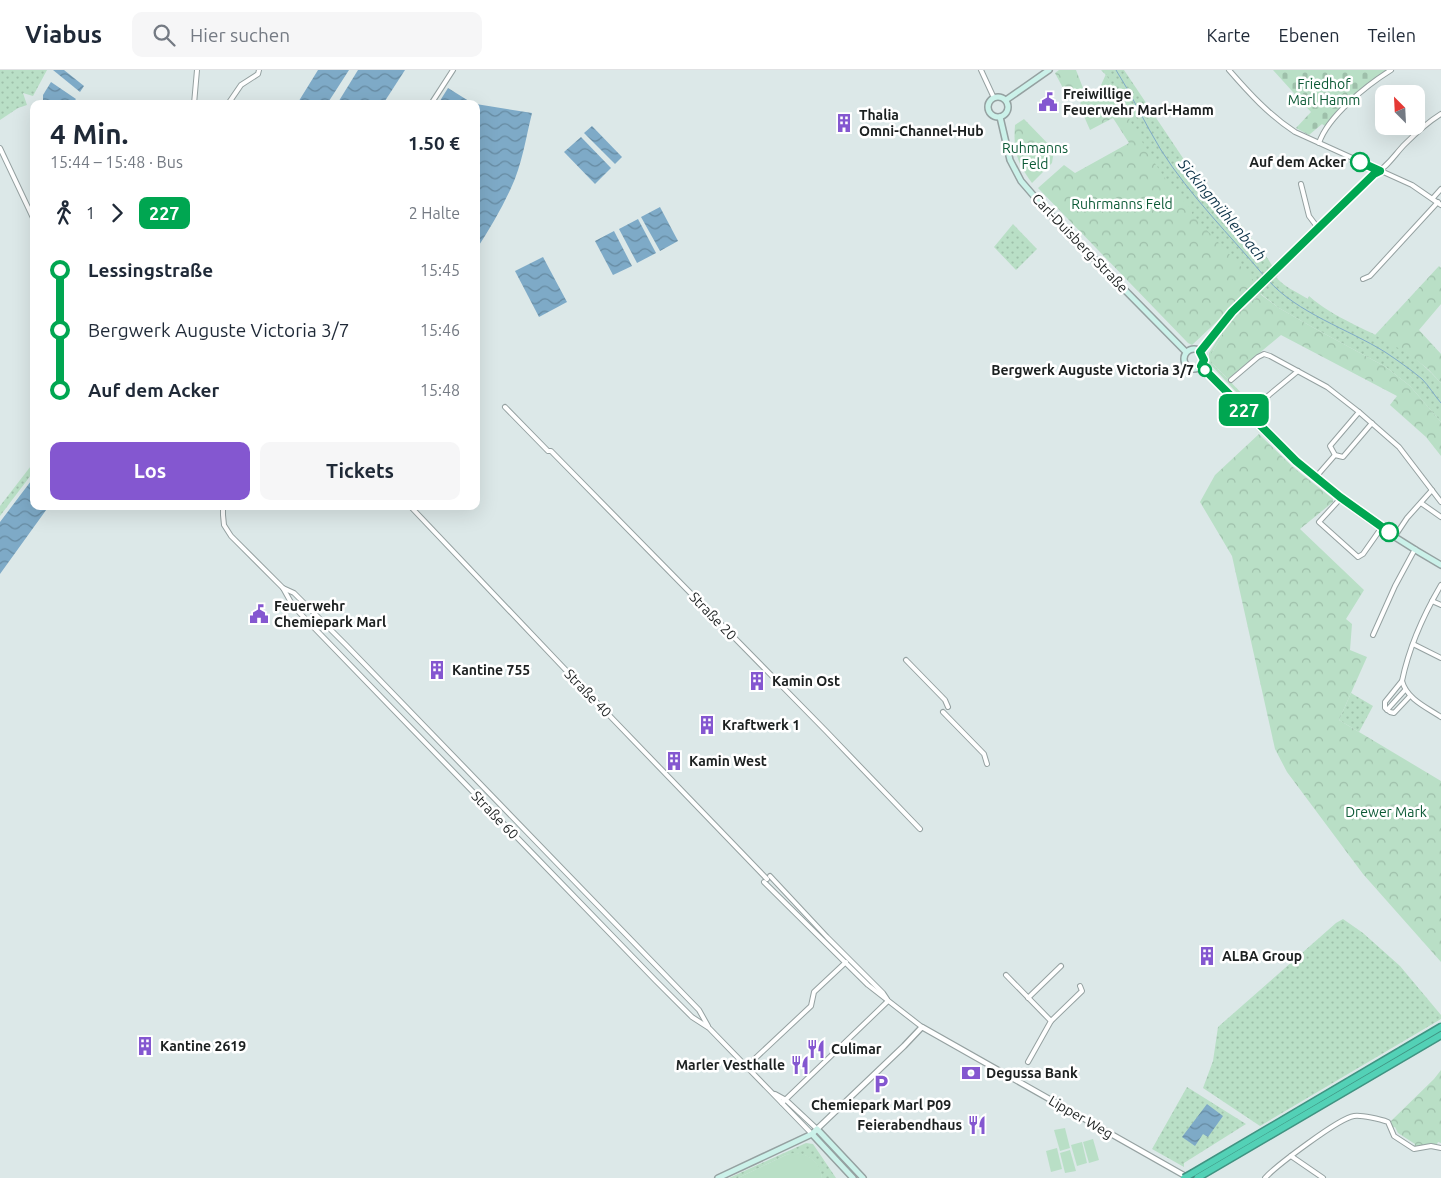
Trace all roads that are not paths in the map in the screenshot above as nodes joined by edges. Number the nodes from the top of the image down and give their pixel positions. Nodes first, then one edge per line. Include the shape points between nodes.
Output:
1 (197, 70) edge
2 (260, 70) edge
3 (453, 70) edge
4 (981, 70) edge
5 (1049, 70) edge
6 (1229, 70) edge
7 (1391, 70) edge
8 (994, 98) junction
9 (194, 100) edge
10 (231, 100) edge
11 (434, 100) edge
12 (1006, 100) junction
13 (1441, 114) edge
14 (1000, 118) junction
15 (1319, 143) junction
16 (0, 148) edge
17 (1380, 171) junction
18 (1301, 184) dead end
19 (1441, 189) edge
20 (1433, 198) junction
21 (1440, 203) edge
22 (30, 212) edge
23 (1318, 228) junction
24 (1363, 279) dead end
25 (1186, 352) junction
26 (1200, 352) junction
27 (1201, 366) junction
28 (1298, 371) junction
29 (1231, 380) dead end
30 (1257, 405) dead end
31 (505, 407) dead end
32 (1359, 412) junction
33 (1372, 423) junction
34 (1335, 455) junction
35 (1315, 478) junction
36 (1432, 490) junction
37 (1341, 498) junction
38 (1441, 502) edge
39 (1421, 503) junction
40 (223, 510) edge
41 (414, 510) edge
42 (1441, 517) edge
43 (1382, 527) junction
44 (1395, 536) junction
45 (1415, 549) junction
46 (1441, 565) edge
47 (1441, 585) edge
48 (283, 588) junction
49 (1432, 601) junction
50 (1441, 605) edge
51 (1373, 634) dead end
52 (1413, 644) junction
53 (1441, 658) edge
54 (906, 660) dead end
55 (1402, 681) junction
56 (1405, 690) junction
57 (1410, 696) junction
58 (948, 707) dead end
59 (1387, 710) junction
60 (943, 712) dead end
61 (1441, 717) edge
62 (987, 764) dead end
63 (920, 829) dead end
64 (767, 879) junction
65 (849, 959) junction
66 (845, 963) junction
67 (1061, 966) dead end
68 (1006, 976) dead end
69 (869, 983) junction
70 (1080, 986) dead end
71 (1028, 998) junction
72 (888, 1001) junction
73 (1051, 1021) junction
74 (922, 1027) junction
75 (1441, 1027) edge
76 (709, 1028) junction
77 (1441, 1035) edge
78 (1028, 1062) dead end
79 (746, 1067) junction
80 (784, 1101) junction
81 (817, 1129) junction
82 (812, 1134) junction
83 (1441, 1148) edge
84 (1291, 1156) junction
85 (1194, 1176) edge
86 (718, 1178) edge
87 (853, 1178) edge
88 (863, 1178) edge
89 (1184, 1178) edge
90 (1265, 1178) edge
91 (1323, 1178) edge

1 - 9 street
2 - 10 street via 241,85
3 - 11 street
4 - 8 street
5 - 12 main road
6 - 15 street via 1280,122
7 - 15 street via 1345,106 1326,128
8 - 12 main road
8 - 14 main road via 989,103 989,111
12 - 14 main road via 1008,111
13 - 17 street via 1406,143
14 - 25 main road, Carl-Duisberg-Straße via 1010,160 1021,181
15 - 17 street
16 - 22 street
17 - 20 street
17 - 23 street
18 - 23 street via 1310,216
19 - 20 street
20 - 21 street
21 - 24 street via 1370,276
23 - 26 street via 1232,312
25 - 26 main road via 1193,349
25 - 27 main road via 1184,360 1187,367
26 - 27 main road via 1204,360
27 - 35 main road
28 - 29 street via 1264,354
28 - 30 street
28 - 32 street via 1327,387
31 - 63 street, Straße 20
32 - 33 street
32 - 34 street via 1330,446
33 - 34 street via 1343,457
33 - 36 street via 1399,447
34 - 35 street
35 - 37 main road
36 - 38 street
36 - 39 street
37 - 43 main road
37 - 43 street via 1319,522 1358,557
39 - 42 street
39 - 44 street
40 - 48 street, Straße 60 via 224,525 235,540
41 - 64 street, Straße 40
43 - 44 main road
44 - 45 main road
45 - 46 main road
45 - 51 street
47 - 49 street
48 - 76 street, Straße 60 via 291,604 692,1017
48 - 76 street via 294,593 342,641 699,1010
49 - 50 street
49 - 52 street
52 - 53 street
52 - 55 street
54 - 58 street
55 - 56 street
55 - 59 street via 1385,702
56 - 57 street
56 - 59 street
57 - 59 street via 1397,711
57 - 61 street
60 - 62 street via 984,754
64 - 65 street
64 - 66 street, Straße 40
65 - 66 street
65 - 69 street
66 - 69 street, Straße 40
66 - 79 street via 814,992 811,1006
67 - 71 street
68 - 71 street
69 - 72 street
70 - 73 street via 1082,991
71 - 73 street
72 - 74 street
72 - 80 street
73 - 78 street
74 - 81 street
74 - 85 street, Lipper Weg
75 - 85 highway
76 - 79 street, Straße 60
77 - 85 highway
79 - 80 street, Straße 60
80 - 81 street
80 - 82 street
81 - 82 main road
81 - 88 main road
82 - 86 main road
82 - 87 main road
83 - 84 street via 1414,1149 1394,1136 1388,1122 1354,1116 1339,1122
84 - 90 street
84 - 91 street
85 - 89 highway, bridge

